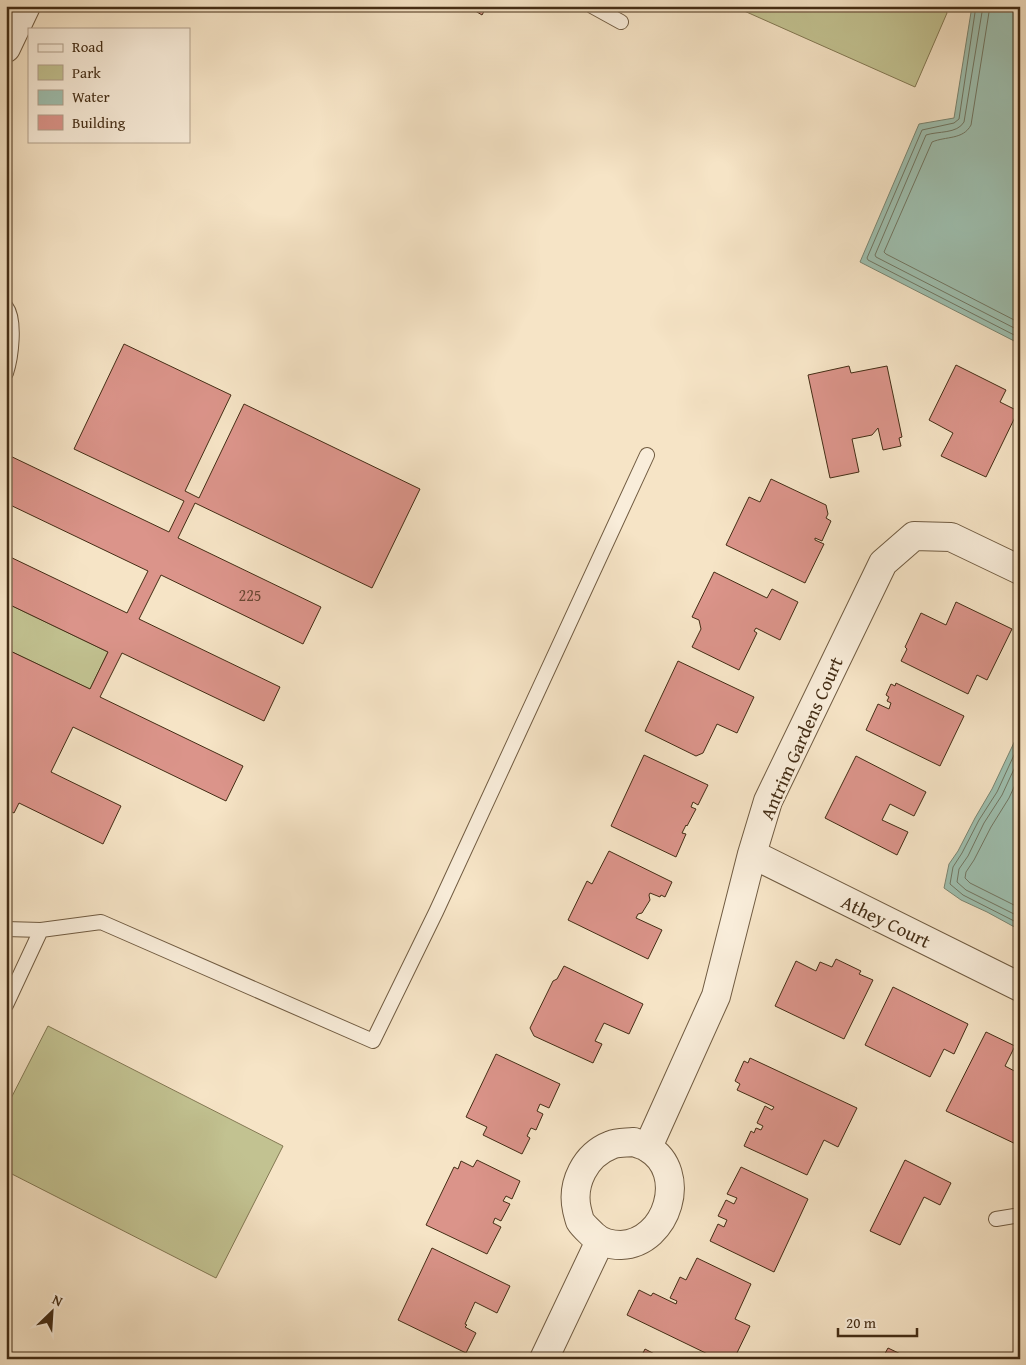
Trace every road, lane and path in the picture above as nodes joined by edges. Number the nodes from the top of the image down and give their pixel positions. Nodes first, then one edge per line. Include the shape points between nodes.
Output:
1 (26, 6) edge
2 (592, 6) edge
3 (621, 22) dead end
4 (6, 48) edge
5 (6, 307) edge
6 (6, 373) edge
7 (648, 455) dead end
8 (1020, 570) edge
9 (752, 854) junction
10 (6, 929) edge
11 (41, 930) junction
12 (1020, 987) edge
13 (6, 1005) edge
14 (648, 1147) junction
15 (1020, 1215) edge
16 (996, 1218) dead end
17 (600, 1241) junction
18 (544, 1359) edge

1 - 4 street
2 - 3 lane
5 - 6 lane via 10,312 13,341
7 - 11 lane via 373,1042 101,922
8 - 9 street, Antrim Gardens Court via 952,537 914,536 883,563 768,801
9 - 12 street, Athey Court
9 - 14 street, Antrim Gardens Court via 716,996
10 - 11 lane
11 - 13 lane
14 - 17 street via 665,1165 669,1179 670,1197 664,1214 648,1234 638,1240 613,1245
14 - 17 street via 634,1142 613,1144 601,1149 585,1165 576,1184 575,1200 580,1222
15 - 16 lane
17 - 18 street

